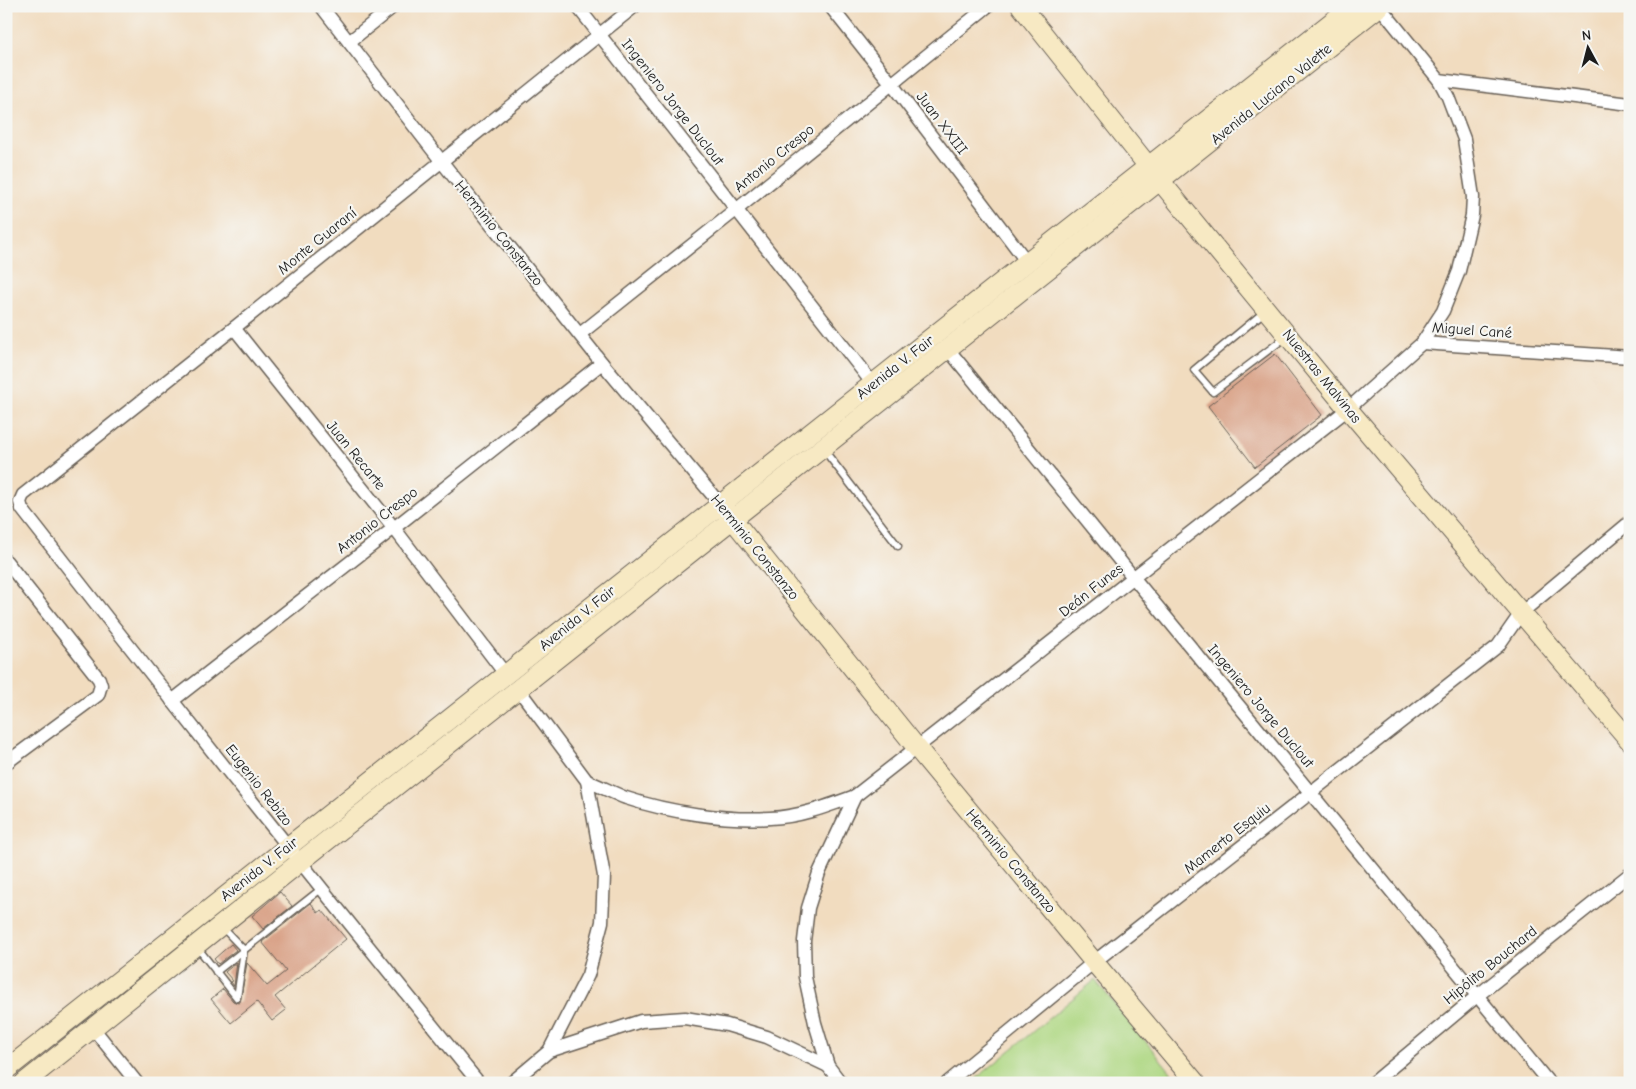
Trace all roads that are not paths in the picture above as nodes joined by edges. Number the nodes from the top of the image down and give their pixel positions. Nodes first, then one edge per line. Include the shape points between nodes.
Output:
1 (321, 6) edge
2 (394, 6) edge
3 (577, 6) edge
4 (635, 6) edge
5 (830, 6) edge
6 (988, 6) edge
7 (1020, 6) edge
8 (1352, 6) edge
9 (1380, 6) edge
10 (600, 35) junction
11 (349, 42) junction
12 (1439, 80) junction
13 (891, 83) junction
14 (1630, 104) edge
15 (442, 162) junction
16 (1148, 166) junction
17 (1161, 181) junction
18 (736, 210) junction
19 (1027, 262) junction
20 (1267, 309) junction
21 (234, 328) junction
22 (580, 334) junction
23 (1288, 335) junction
24 (1422, 343) junction
25 (948, 349) junction
26 (1630, 357) edge
27 (602, 363) junction
28 (874, 384) junction
29 (1348, 409) junction
30 (823, 449) junction
31 (20, 502) joint
32 (720, 504) junction
33 (733, 520) junction
34 (1630, 522) edge
35 (394, 528) junction
36 (898, 546) dead end
37 (6, 561) edge
38 (1133, 577) junction
39 (1521, 613) junction
40 (506, 675) junction
41 (519, 690) junction
42 (172, 701) junction
43 (1630, 741) edge
44 (917, 748) junction
45 (6, 763) edge
46 (588, 781) junction
47 (1312, 792) junction
48 (855, 796) junction
49 (287, 847) junction
50 (300, 862) junction
51 (1630, 874) edge
52 (321, 889) junction
53 (221, 926) junction
54 (196, 946) junction
55 (244, 950) junction
56 (1094, 962) junction
57 (216, 972) junction
58 (1477, 996) junction
59 (92, 1028) junction
60 (549, 1051) junction
61 (828, 1066) junction
62 (6, 1070) edge
63 (962, 1078) edge
64 (24, 1083) edge
65 (136, 1083) edge
66 (479, 1083) edge
67 (511, 1083) edge
68 (842, 1083) edge
69 (947, 1083) edge
70 (1196, 1083) edge
71 (1373, 1083) edge
72 (1550, 1083) edge

1 - 11 street, Herminio Constanzo
2 - 11 street
3 - 10 street, Ingeniero Jorge Duclout
4 - 10 street, Monte Guaraní
5 - 13 street, Juan XXIII
6 - 13 street, Antonio Crespo
7 - 16 main road, Nuestras Malvinas
8 - 16 main road, Avenida Luciano Valette
9 - 12 street, Miguel Cané
9 - 17 main road, Avenida Luciano Valette
10 - 15 street, Monte Guaraní
10 - 18 street, Ingeniero Jorge Duclout
11 - 15 street, Herminio Constanzo
12 - 14 street
12 - 24 street, Miguel Cané via 1464,139 1473,197 1472,215 1460,271 1443,311
13 - 18 street, Antonio Crespo
13 - 19 street, Juan XXIII
15 - 21 street, Monte Guaraní
15 - 22 street, Herminio Constanzo
16 - 17 main road, Nuestras Malvinas
16 - 19 main road, Avenida V. Fair
17 - 20 main road, Nuestras Malvinas
17 - 25 main road, Avenida V. Fair
18 - 22 street, Antonio Crespo
18 - 28 street, Ingeniero Jorge Duclout
19 - 28 main road, Avenida V. Fair
20 - 23 main road, Nuestras Malvinas
20 - 23 lane via 1194,370 1213,392
21 - 31 street, Monte Guaraní via 23,494
21 - 35 street, Juan Recarte
22 - 27 street, Herminio Constanzo
23 - 29 main road, Nuestras Malvinas
24 - 26 street, Miguel Cané
24 - 29 street, Deán Funes
25 - 30 main road, Avenida V. Fair
25 - 38 street, Ingeniero Jorge Duclout
27 - 32 street, Herminio Constanzo
27 - 35 street, Antonio Crespo
28 - 32 main road, Avenida V. Fair
29 - 38 street, Deán Funes
29 - 39 main road, Nuestras Malvinas
30 - 33 main road, Avenida V. Fair
30 - 36 lane
31 - 42 street, Eugenio Rebizo via 22,509
32 - 33 main road, Herminio Constanzo
32 - 40 main road, Avenida V. Fair
33 - 41 main road, Avenida V. Fair
33 - 44 main road, Herminio Constanzo
34 - 39 street, Mamerto Esquiu
35 - 40 street, Juan Recarte
35 - 42 street, Antonio Crespo
37 - 45 street via 101,685 98,695
38 - 44 street, Deán Funes
38 - 47 street, Ingeniero Jorge Duclout
39 - 43 main road, Nuestras Malvinas
39 - 47 street, Mamerto Esquiu via 1498,646
40 - 49 main road, Avenida V. Fair
41 - 46 street
41 - 50 main road, Avenida V. Fair
42 - 49 street, Eugenio Rebizo
44 - 48 street, Deán Funes
44 - 56 main road, Herminio Constanzo
46 - 48 street via 625,798 723,817 770,818 814,810
46 - 60 street via 604,876 602,922 588,975
47 - 56 street, Mamerto Esquiu
47 - 58 street, Ingeniero Jorge Duclout
48 - 61 street via 819,873 808,908 804,941 805,977
49 - 50 street, Eugenio Rebizo
49 - 62 main road, Avenida V. Fair
50 - 52 street, Eugenio Rebizo
50 - 53 main road, Avenida V. Fair
51 - 58 street, Hipólito Bouchard
52 - 55 lane
52 - 66 street, Eugenio Rebizo
53 - 54 main road, Avenida V. Fair
53 - 55 lane
54 - 57 lane
54 - 59 main road, Avenida V. Fair
55 - 57 lane
55 - 57 lane via 237,998
56 - 63 street, Mamerto Esquiu
56 - 70 main road, Herminio Constanzo
58 - 71 street, Hipólito Bouchard
58 - 72 street, Ingeniero Jorge Duclout
59 - 64 main road, Avenida V. Fair
59 - 65 street
60 - 61 street via 641,1021 685,1018 727,1025 767,1037
60 - 67 street
61 - 68 street
63 - 69 street, Mamerto Esquiu

